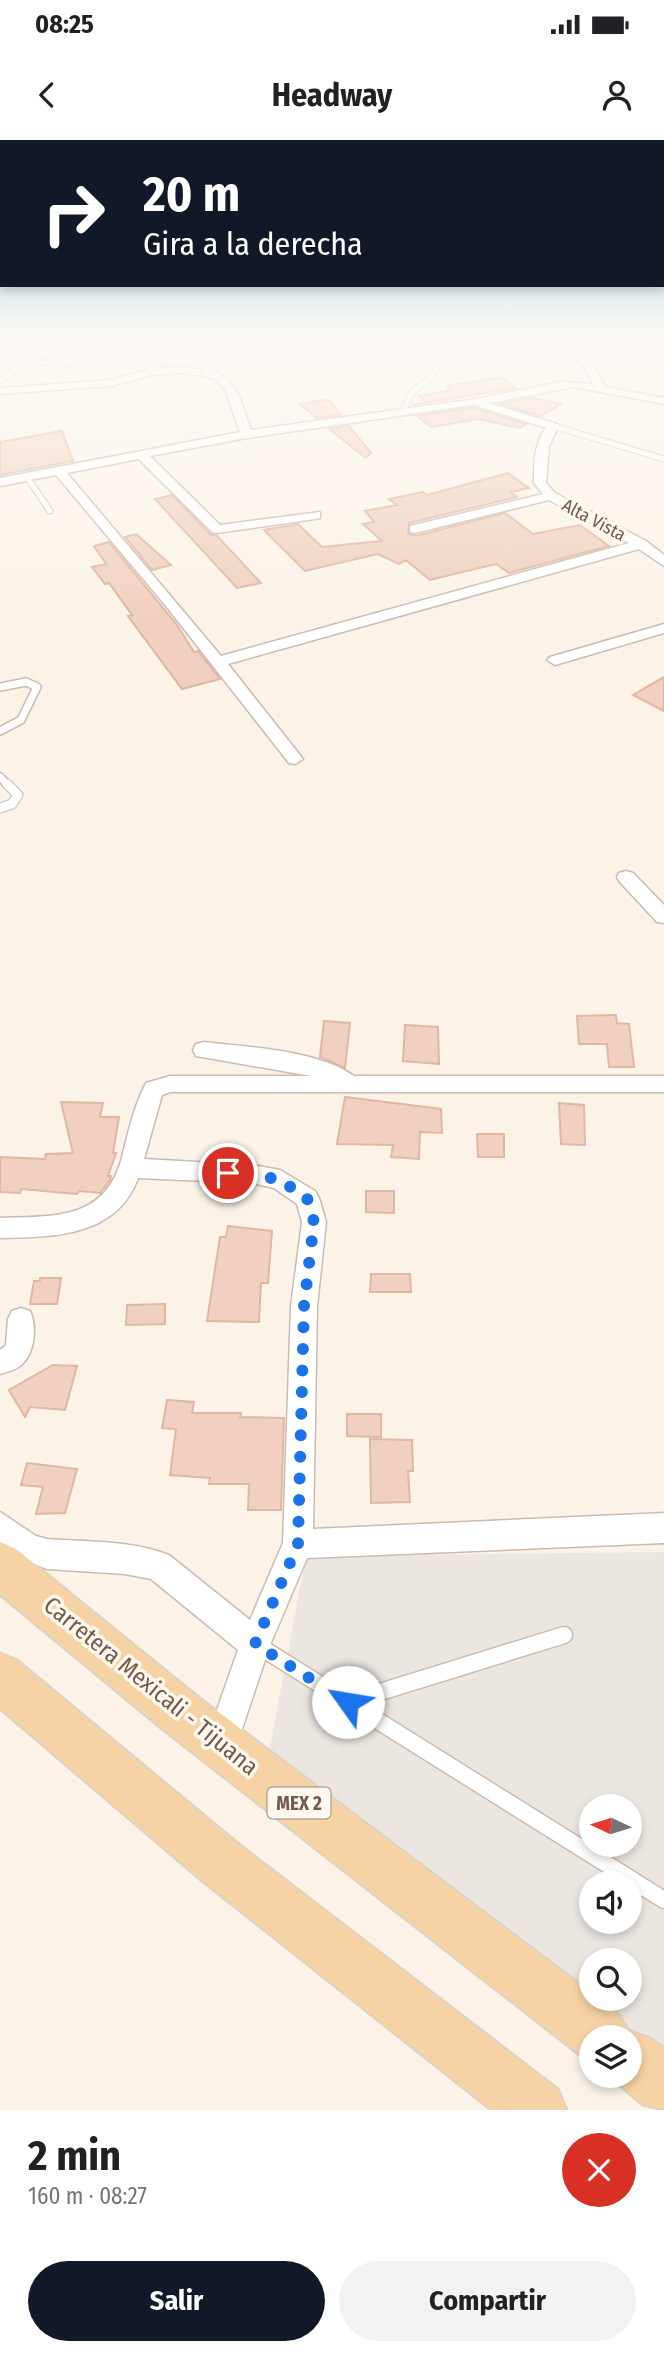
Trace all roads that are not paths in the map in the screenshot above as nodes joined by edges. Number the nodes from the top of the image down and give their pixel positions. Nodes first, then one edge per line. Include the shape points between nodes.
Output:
1 (245, 429) edge
2 (281, 429) edge
3 (550, 429) edge
4 (562, 429) edge
5 (247, 434) junction
6 (142, 455) junction
7 (664, 459) edge
8 (59, 471) junction
9 (27, 477) junction
10 (0, 482) edge
11 (551, 496) junction
12 (50, 511) dead end
13 (316, 515) dead end
14 (415, 529) dead end
15 (641, 544) junction
16 (664, 562) edge
17 (664, 628) edge
18 (555, 660) dead end
19 (218, 662) junction
20 (0, 687) edge
21 (0, 732) edge
22 (295, 759) dead end
23 (0, 776) edge
24 (0, 808) edge
25 (626, 877) dead end
26 (664, 917) edge
27 (204, 1050) dead end
28 (355, 1084) junction
29 (664, 1084) edge
30 (131, 1168) junction
31 (0, 1228) edge
32 (21, 1319) dead end
33 (0, 1362) edge
34 (0, 1527) edge
35 (664, 1528) edge
36 (298, 1544) junction
37 (0, 1565) edge
38 (564, 1635) dead end
39 (255, 1644) junction
40 (0, 1677) edge
41 (348, 1702) junction
42 (221, 1744) junction
43 (664, 1900) edge
44 (586, 2025) edge
45 (642, 2068) edge
46 (664, 2084) edge
47 (537, 2110) edge

1 - 5 street
2 - 5 street
3 - 11 street, Alta Vista via 541,447 540,483
4 - 7 lane
5 - 6 street
6 - 8 street
6 - 13 street via 217,529
8 - 9 street
8 - 19 street
9 - 10 street
9 - 12 lane
11 - 14 street
11 - 15 street, Alta Vista
15 - 16 street, Alta Vista
15 - 19 street
17 - 18 street
19 - 22 street
20 - 21 lane via 26,682 37,687 23,720
23 - 24 lane via 18,795 12,804
25 - 26 street
27 - 28 street via 322,1069
28 - 29 street
28 - 30 street via 170,1084 154,1089
30 - 31 street via 119,1197 92,1216 69,1225
30 - 36 street via 252,1174 280,1180 307,1198 314,1222 304,1306
32 - 33 street via 17,1353
34 - 39 street via 29,1548 47,1554 158,1566
35 - 36 street
36 - 39 street
37 - 42 main road, Carretera Mexicali - Tijuana / MEX 2
38 - 41 lane
39 - 41 lane
39 - 42 street
40 - 47 main road via 251,1886
41 - 43 lane
42 - 44 main road, Carretera Mexicali - Tijuana / MEX 2
45 - 46 main road

